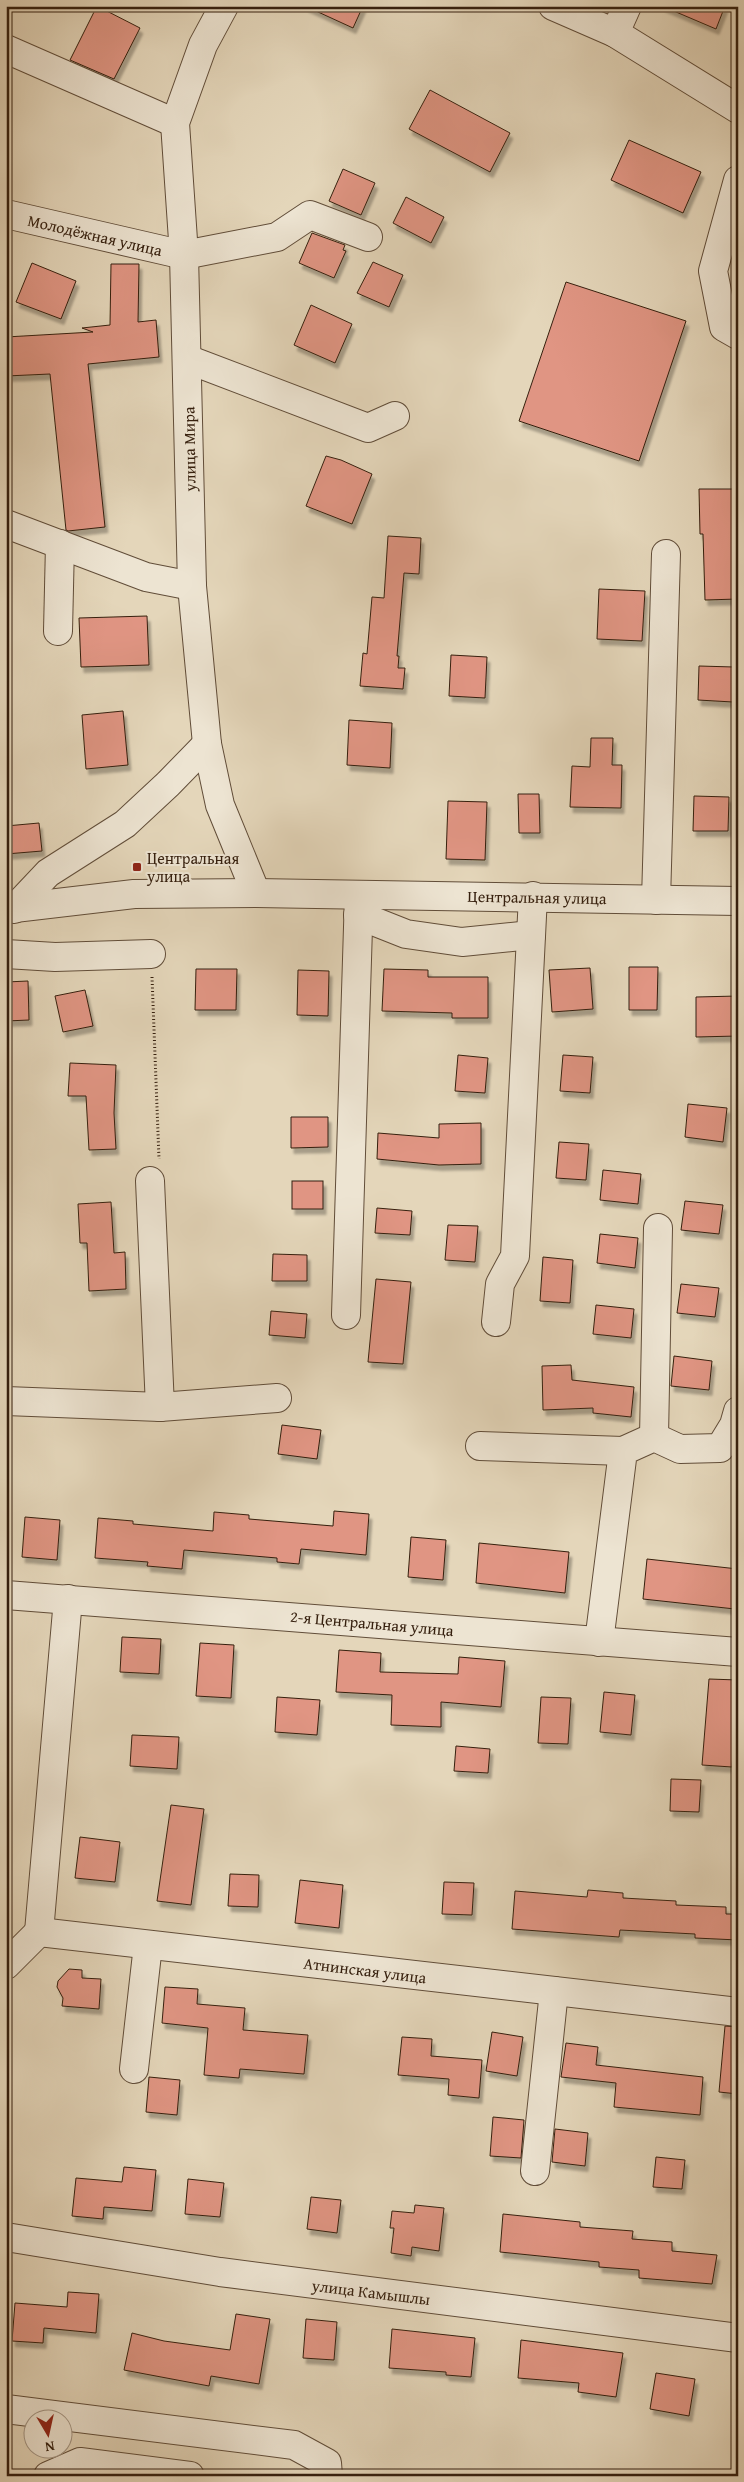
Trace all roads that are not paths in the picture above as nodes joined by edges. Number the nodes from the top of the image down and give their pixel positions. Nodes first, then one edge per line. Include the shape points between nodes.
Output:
1 (224, 6) edge
2 (553, 6) edge
3 (627, 6) edge
4 (615, 34) junction
5 (6, 49) edge
6 (738, 110) edge
7 (175, 123) junction
8 (738, 180) edge
9 (6, 214) edge
10 (368, 237) dead end
11 (184, 255) junction
12 (738, 335) edge
13 (187, 359) junction
14 (395, 416) dead end
15 (6, 524) edge
16 (60, 544) junction
17 (666, 554) dead end
18 (192, 586) junction
19 (58, 631) dead end
20 (208, 744) junction
21 (256, 893) junction
22 (533, 896) junction
23 (656, 900) junction
24 (738, 901) edge
25 (359, 905) junction
26 (10, 909) edge
27 (531, 935) junction
28 (6, 954) edge
29 (151, 954) road end
30 (150, 1181) road end
31 (658, 1228) dead end
32 (346, 1314) dead end
33 (496, 1322) dead end
34 (277, 1398) dead end
35 (6, 1401) edge
36 (160, 1407) junction
37 (738, 1411) edge
38 (654, 1437) junction
39 (480, 1446) dead end
40 (624, 1451) junction
41 (6, 1596) edge
42 (68, 1599) junction
43 (599, 1642) junction
44 (738, 1652) edge
45 (40, 1932) junction
46 (148, 1945) junction
47 (6, 1965) edge
48 (554, 1991) junction
49 (738, 2012) edge
50 (134, 2069) dead end
51 (536, 2171) dead end
52 (6, 2237) edge
53 (738, 2338) edge
54 (6, 2409) edge
55 (48, 2476) edge
56 (190, 2476) edge
57 (328, 2476) edge

1 - 7 street, улица Мира via 203,44
2 - 4 street
3 - 4 street
4 - 6 street
5 - 7 street
7 - 11 street, улица Мира
8 - 12 street via 713,271 724,327
9 - 11 street, Молодёжная улица
10 - 11 street via 310,215 277,237
11 - 13 street, улица Мира
13 - 14 street via 368,428
13 - 18 street, улица Мира
15 - 16 street
16 - 18 street via 146,577
16 - 19 street
17 - 23 street
18 - 20 street, улица Мира
20 - 21 street, улица Мира via 220,806
20 - 26 street via 125,824 48,873
21 - 25 street, Центральная улица
21 - 26 street, Центральная улица via 134,894
22 - 23 street, Центральная улица
22 - 25 street, Центральная улица
22 - 27 street
23 - 24 street, Центральная улица
25 - 27 street via 406,934 462,942
25 - 32 street
27 - 33 street via 515,1256 500,1284
28 - 29 street via 55,957
30 - 36 street
31 - 38 street
34 - 36 street
35 - 36 street
37 - 38 street via 734,1425 720,1448 680,1449
38 - 40 street
39 - 40 street
40 - 43 street
41 - 42 street, 2-я Центральная улица
42 - 43 street, 2-я Центральная улица
42 - 45 street
43 - 44 street, 2-я Центральная улица
45 - 46 street, Атнинская улица
45 - 47 street
46 - 48 street, Атнинская улица
46 - 50 street
48 - 49 street, Атнинская улица
48 - 51 street
52 - 53 street, улица Камышлы via 220,2272
54 - 57 street via 294,2445 327,2463
55 - 56 street via 80,2462

